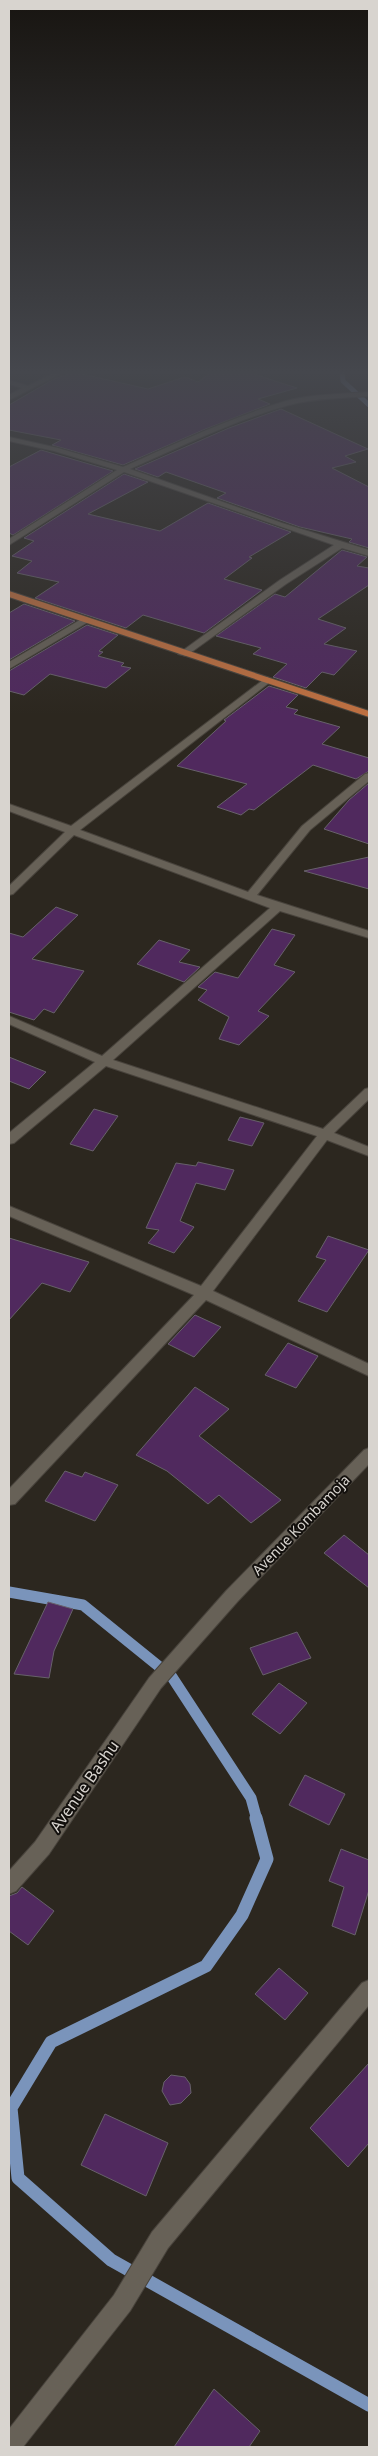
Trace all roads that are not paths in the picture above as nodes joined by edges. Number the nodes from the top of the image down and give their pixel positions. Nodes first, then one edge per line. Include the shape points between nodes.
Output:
1 (98, 486) edge
2 (170, 486) edge
3 (9, 543) edge
4 (340, 545) junction
5 (369, 553) edge
6 (9, 594) edge
7 (85, 620) junction
8 (183, 654) junction
9 (9, 666) edge
10 (267, 680) junction
11 (369, 714) edge
12 (369, 776) edge
13 (9, 807) edge
14 (72, 831) junction
15 (9, 892) edge
16 (250, 896) junction
17 (278, 907) junction
18 (369, 934) edge
19 (9, 1020) edge
20 (104, 1061) junction
21 (369, 1092) edge
22 (325, 1134) junction
23 (9, 1140) edge
24 (369, 1152) edge
25 (9, 1211) edge
26 (204, 1293) junction
27 (369, 1370) edge
28 (369, 1454) edge
29 (9, 1499) edge
30 (180, 1655) joint
31 (9, 1885) edge
32 (369, 1990) edge
33 (9, 2447) edge

1 - 3 street
2 - 4 street
4 - 5 street
4 - 8 street
6 - 7 main road
7 - 8 main road
7 - 9 street
8 - 10 main road
10 - 11 main road
10 - 14 street
12 - 16 street via 306,828
13 - 14 street
14 - 15 street
14 - 16 street
16 - 17 street
17 - 18 street
17 - 20 street
19 - 20 street
20 - 22 street
20 - 23 street
21 - 22 street
22 - 24 street
22 - 26 street
25 - 26 street
26 - 27 street
26 - 29 street
28 - 30 street, Avenue Kombamoja via 232,1596
30 - 31 street, Avenue Bashu via 155,1683 42,1848
32 - 33 street via 160,2240 122,2303

